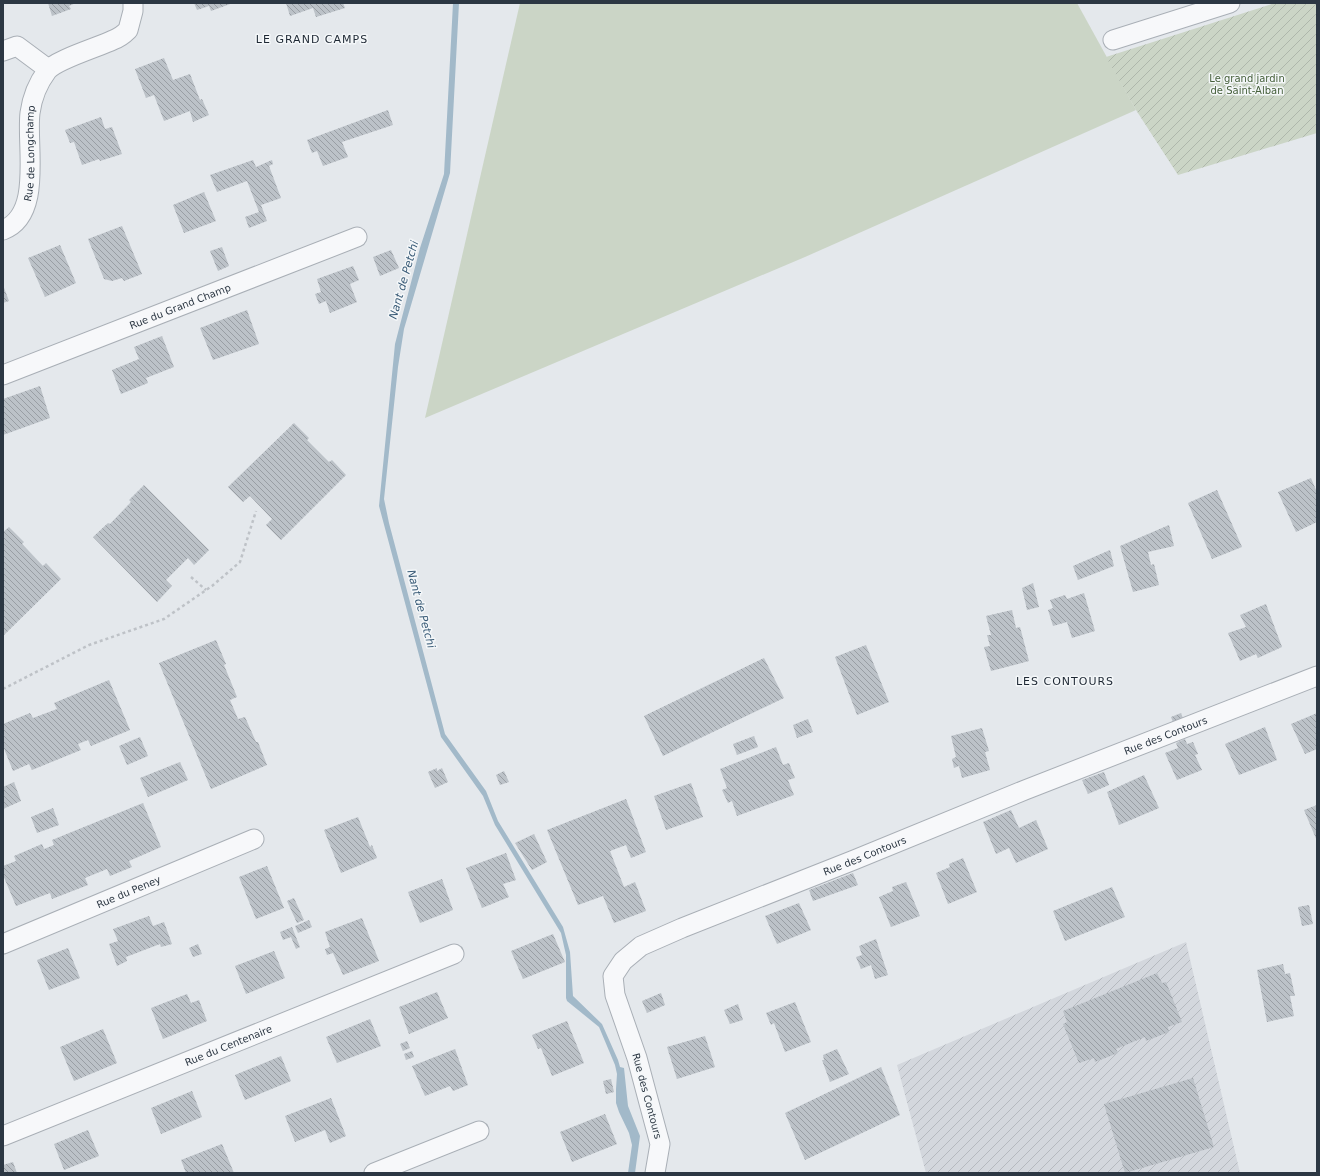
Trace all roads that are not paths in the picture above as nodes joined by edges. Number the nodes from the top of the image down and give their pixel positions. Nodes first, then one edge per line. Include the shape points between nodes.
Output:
1 (134, 3) edge
2 (1230, 3) edge
3 (1113, 40) dead end
4 (3, 50) edge
5 (48, 69) junction
6 (3, 230) edge
7 (357, 237) dead end
8 (3, 375) edge
9 (1317, 676) edge
10 (254, 839) dead end
11 (3, 944) edge
12 (454, 954) dead end
13 (479, 1131) dead end
14 (3, 1136) edge
15 (374, 1173) edge
16 (655, 1173) edge

1 - 5 street via 128,30 114,40
2 - 3 street
4 - 5 street via 16,46
5 - 6 street, Rue de Longchamp via 36,90 30,113 30,191 23,214 10,227
7 - 8 street, Rue du Grand Champ
9 - 16 street, Rue des Contours via 1025,790 641,946 622,961 613,976 615,995 637,1058 660,1144
10 - 11 street, Rue du Peney
12 - 14 street, Rue du Centenaire
13 - 15 street

